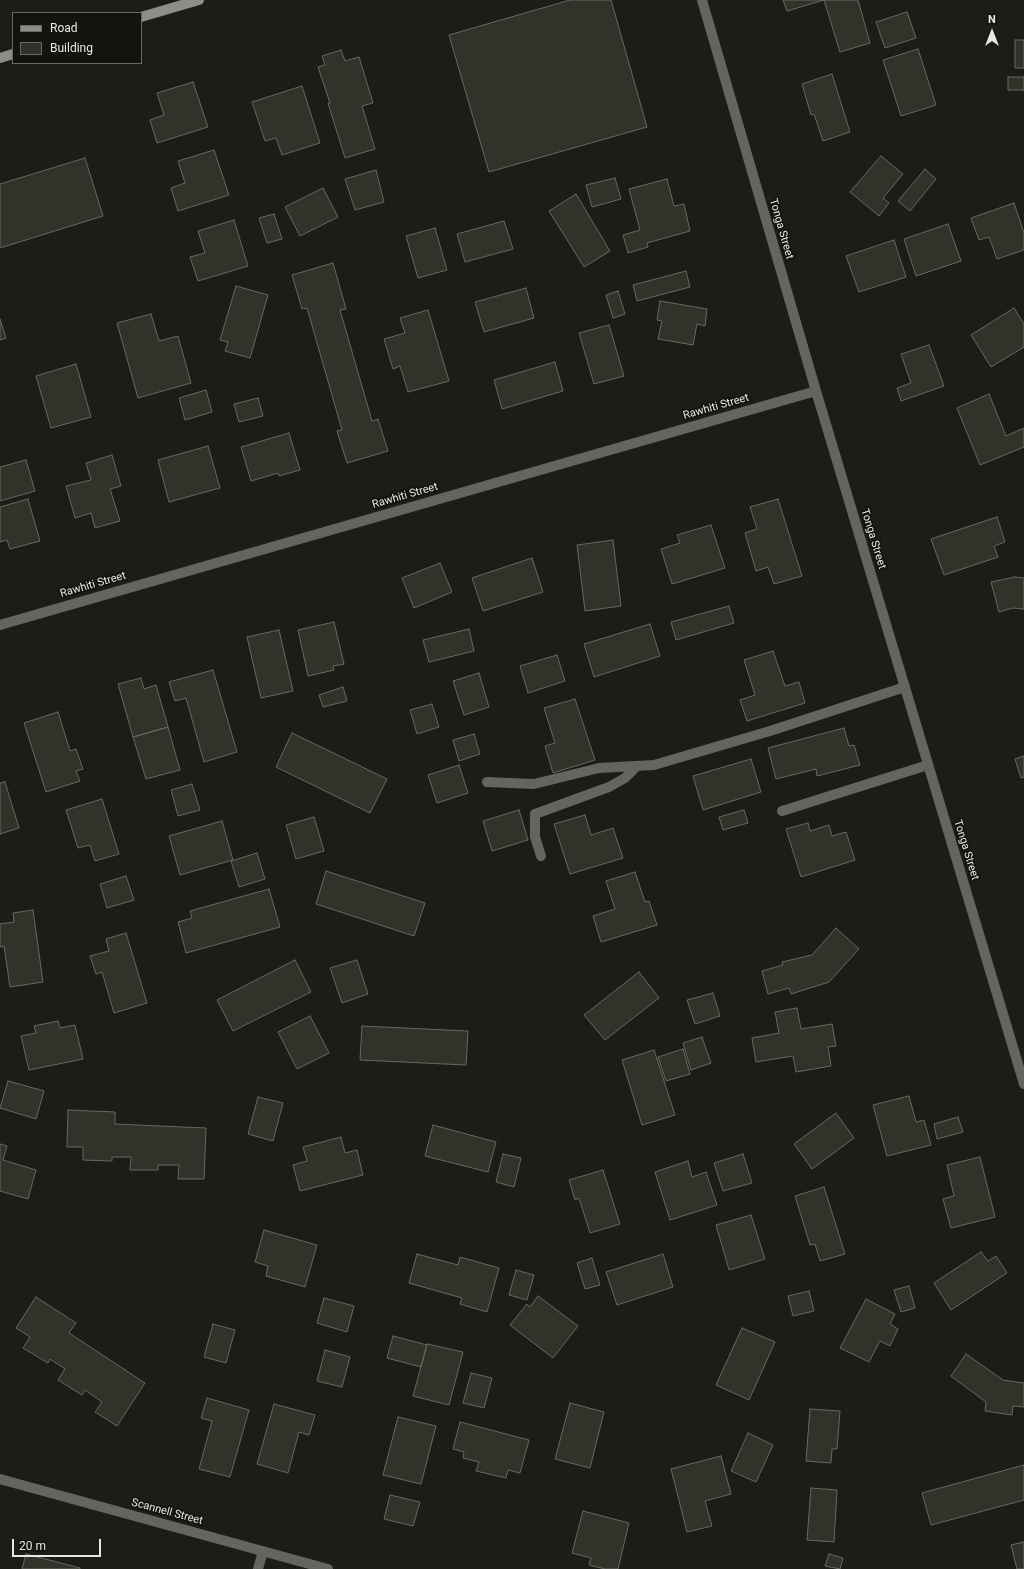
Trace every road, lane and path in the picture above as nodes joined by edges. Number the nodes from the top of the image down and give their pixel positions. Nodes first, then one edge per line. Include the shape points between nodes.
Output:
1 (199, 0) edge
2 (702, 0) edge
3 (142, 17) edge
4 (12, 54) edge
5 (0, 58) edge
6 (816, 391) junction
7 (0, 624) edge
8 (905, 687) junction
9 (928, 765) junction
10 (637, 766) junction
11 (487, 782) dead end
12 (782, 811) dead end
13 (541, 856) dead end
14 (1024, 1084) edge
15 (0, 1479) edge
16 (263, 1551) junction
17 (258, 1569) edge
18 (328, 1569) edge

1 - 3 main road
2 - 6 street, Tonga Street
4 - 5 main road
6 - 7 street, Rawhiti Street
6 - 8 street, Tonga Street
8 - 9 street, Tonga Street
8 - 10 street via 770,731 654,765
9 - 12 street
9 - 14 street, Tonga Street
10 - 11 street via 599,768 534,784
10 - 13 street via 625,778 609,787 535,814 535,837
15 - 16 street, Scannell Street
16 - 17 street
16 - 18 street, Scannell Street

